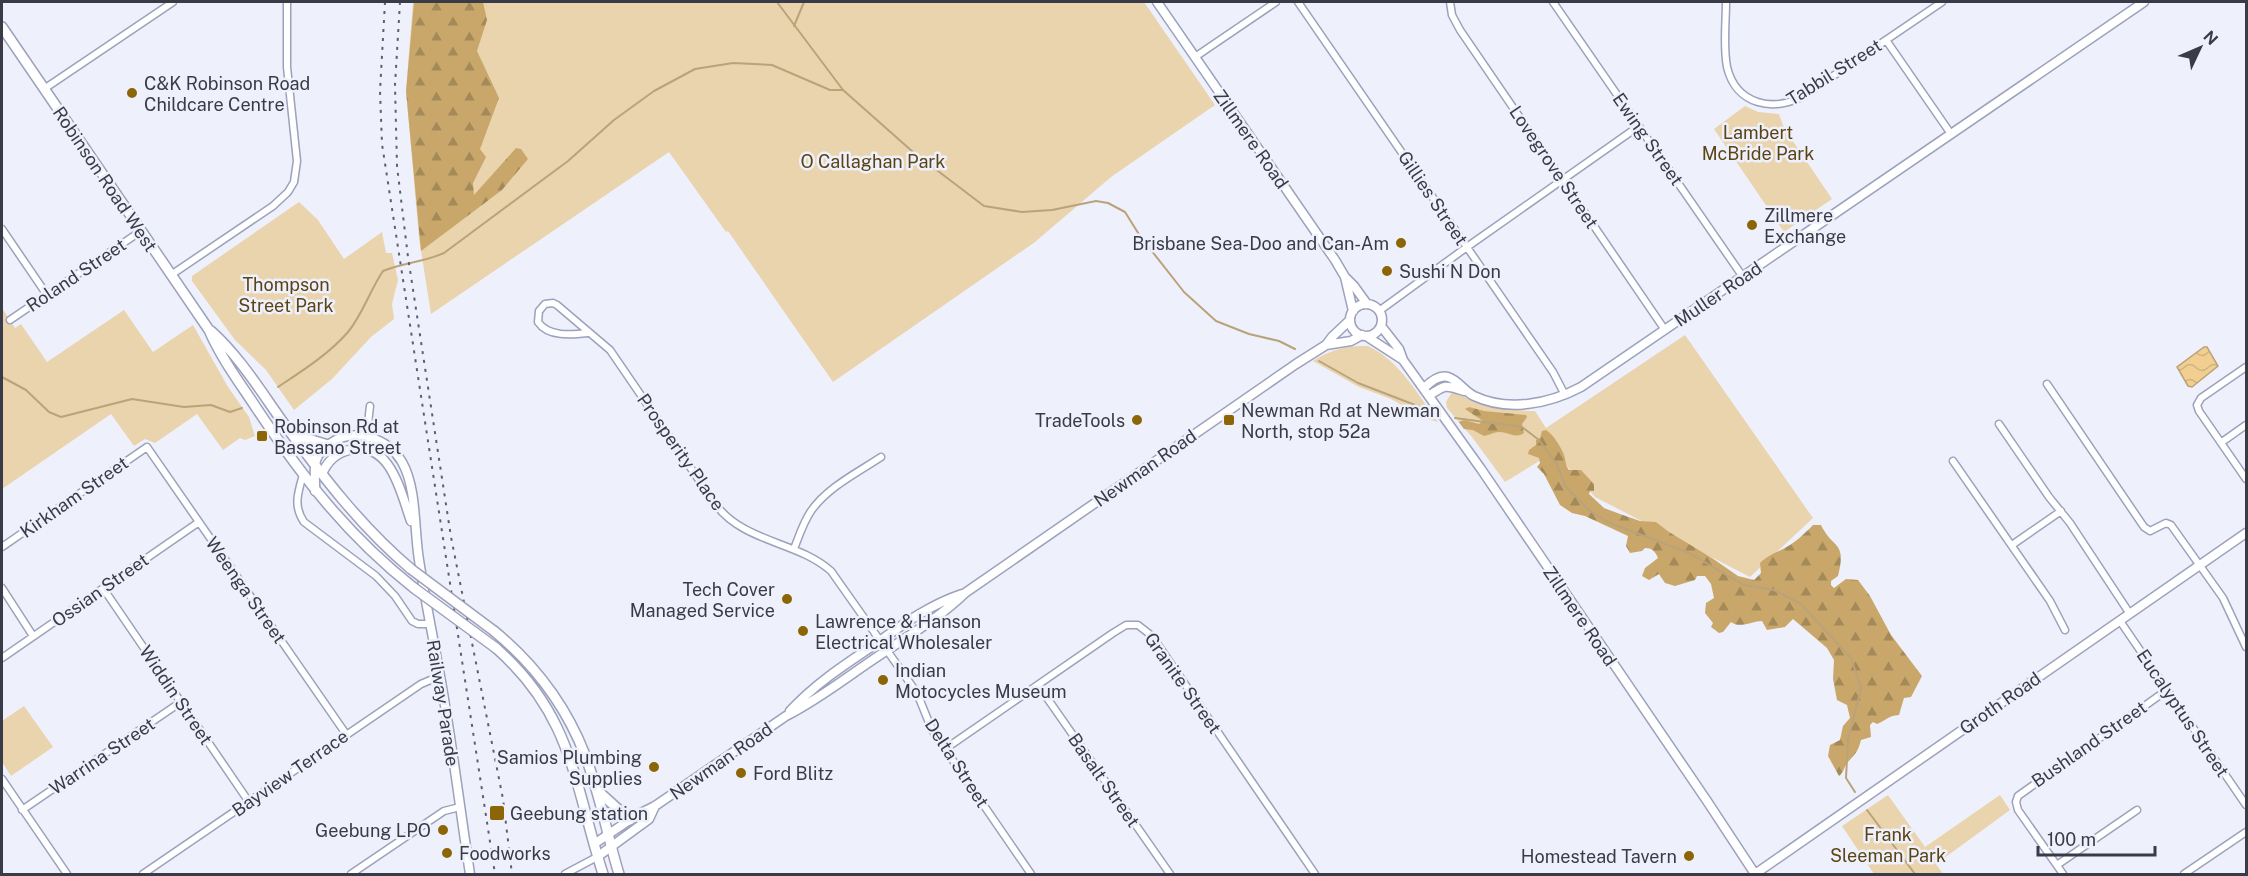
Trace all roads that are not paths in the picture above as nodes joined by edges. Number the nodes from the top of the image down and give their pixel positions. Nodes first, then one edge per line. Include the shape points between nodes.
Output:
1 (173, 2) edge
2 (287, 2) edge
3 (1157, 2) edge
4 (1276, 2) edge
5 (1298, 2) edge
6 (1450, 2) edge
7 (1553, 2) edge
8 (1726, 2) edge
9 (1942, 2) edge
10 (2143, 2) edge
11 (2, 27) edge
12 (1886, 40) junction
13 (1195, 57) junction
14 (44, 89) junction
15 (1639, 126) junction
16 (1951, 134) junction
17 (1563, 180) junction
18 (2, 229) edge
19 (141, 231) junction
20 (1467, 247) junction
21 (171, 275) junction
22 (1345, 277) junction
23 (1743, 277) junction
24 (47, 295) junction
25 (1367, 304) junction
26 (1379, 311) junction
27 (1351, 316) junction
28 (10, 320) dead end
29 (1381, 326) junction
30 (209, 330) junction
31 (1665, 330) junction
32 (588, 333) junction
33 (1364, 336) junction
34 (1326, 345) junction
35 (1403, 360) junction
36 (2247, 367) edge
37 (2047, 384) dead end
38 (1424, 388) junction
39 (1467, 392) junction
40 (1565, 395) junction
41 (1429, 396) junction
42 (370, 406) dead end
43 (1999, 424) dead end
44 (2247, 425) edge
45 (292, 434) junction
46 (367, 436) junction
47 (2222, 442) junction
48 (328, 446) junction
49 (147, 447) joint
50 (365, 450) junction
51 (881, 457) dead end
52 (1953, 461) dead end
53 (314, 464) junction
54 (322, 474) junction
55 (303, 475) junction
56 (2247, 478) edge
57 (315, 491) junction
58 (2061, 511) junction
59 (199, 522) junction
60 (415, 532) junction
61 (2247, 533) edge
62 (2012, 544) junction
63 (2, 547) edge
64 (794, 549) junction
65 (2199, 566) junction
66 (2, 588) edge
67 (103, 588) junction
68 (964, 592) junction
69 (2130, 614) junction
70 (2120, 621) junction
71 (429, 624) junction
72 (2065, 630) dead end
73 (33, 636) junction
74 (880, 640) junction
75 (2247, 646) edge
76 (887, 650) junction
77 (2, 658) edge
78 (440, 676) junction
79 (1038, 685) junction
80 (2167, 690) junction
81 (181, 702) junction
82 (786, 716) junction
83 (346, 734) junction
84 (945, 749) junction
85 (2, 779) edge
86 (597, 790) junction
87 (249, 802) junction
88 (2247, 805) edge
89 (655, 806) junction
90 (460, 807) junction
91 (22, 810) junction
92 (2137, 810) dead end
93 (630, 820) junction
94 (2247, 832) edge
95 (609, 835) junction
96 (594, 844) junction
97 (612, 847) junction
98 (597, 858) junction
99 (2057, 865) junction
100 (67, 874) edge
101 (142, 874) edge
102 (351, 874) edge
103 (470, 874) edge
104 (566, 874) edge
105 (603, 874) edge
106 (619, 874) edge
107 (1031, 874) edge
108 (1170, 874) edge
109 (1316, 874) edge
110 (1755, 874) edge
111 (2063, 874) edge
112 (2184, 874) edge

1 - 14 street
2 - 21 street via 287,67 297,161 294,182 273,206
3 - 13 main road, Zillmere Road
4 - 13 street
5 - 20 street, Gillies Street
6 - 17 street, Lovegrove Street via 1456,24
7 - 15 street, Ewing Street
8 - 12 street, Tabbil Street via 1729,72 1743,93 1762,104 1778,106 1798,99
9 - 12 street, Tabbil Street
10 - 16 main road, Muller Road
11 - 14 main road, Robinson Road West
12 - 16 street
13 - 22 main road, Zillmere Road
14 - 19 main road, Robinson Road West
15 - 17 street
15 - 23 street, Ewing Street
16 - 23 main road, Muller Road
17 - 20 street
17 - 31 street, Lovegrove Street
18 - 24 street
19 - 21 main road, Robinson Road West
19 - 24 street, Roland Street
20 - 26 street
20 - 40 street, Gillies Street
21 - 30 main road, Robinson Road West
22 - 25 main road, Zillmere Road
22 - 27 main road, Zillmere Road
23 - 31 main road, Muller Road
24 - 28 street, Roland Street
25 - 26 main road
25 - 27 main road via 1359,305
26 - 29 main road
27 - 33 main road via 1353,330
27 - 34 main road, Newman Road
29 - 33 main road
29 - 35 main road, Zillmere Road
30 - 45 main road, Robinson Road West via 236,359
30 - 55 main road, Robinson Road West via 242,387
31 - 40 main road, Muller Road
32 - 32 street, Prosperity Place via 549,332 538,322 539,311 545,304 553,303
32 - 64 street, Prosperity Place via 610,350 722,512 750,533
33 - 34 main road, Newman Road
33 - 35 main road, Zillmere Road
34 - 68 main road, Newman Road
35 - 38 main road, Zillmere Road
36 - 47 street via 2198,402 2199,411
37 - 65 street via 2146,530 2169,523
38 - 39 main road, Muller Road via 1441,376 1454,380
38 - 41 main road, Zillmere Road
39 - 40 main road, Muller Road via 1488,401 1528,404
39 - 41 main road via 1447,386
41 - 110 main road, Zillmere Road
42 - 46 street
43 - 58 street
44 - 47 street
45 - 48 main road
45 - 53 main road, Robinson Road West
46 - 48 main road via 347,437
46 - 50 street
46 - 60 main road, Railway Parade via 390,447 405,468
47 - 56 street
48 - 53 main road
49 - 59 street, Weenga Street
49 - 63 street, Kirkham Street
50 - 54 main road via 339,454
50 - 60 main road, Railway Parade via 377,454 389,466
51 - 64 street via 818,502 806,518
52 - 62 street
53 - 54 main road, Robinson Road West
53 - 57 main road
54 - 86 main road, Robinson Road West, bridge via 361,522 411,569 494,631 529,664 561,707 579,740
55 - 57 main road, Robinson Road West
55 - 71 street via 296,502 304,522 371,572 414,623
57 - 96 main road, Robinson Road West, bridge via 356,538 414,588 496,648 527,678 553,716 573,765
58 - 62 street
58 - 69 street
59 - 67 street, Ossian Street
59 - 83 street, Weenga Street
60 - 71 main road, Railway Parade
61 - 65 main road, Groth Road
62 - 72 street
64 - 74 street, Prosperity Place via 831,571
65 - 69 main road, Groth Road
65 - 75 street via 2223,598
66 - 73 street
67 - 73 street, Ossian Street
67 - 81 street, Widdin Street
68 - 74 main road, Newman Road via 929,608
68 - 76 main road, Newman Road via 950,607
69 - 70 main road, Groth Road
70 - 80 street, Eucalyptus Street
70 - 110 main road, Groth Road
71 - 78 main road, Railway Parade
73 - 77 street, Ossian Street
74 - 76 street, Prosperity Place
74 - 82 main road, Newman Road via 823,680
76 - 82 main road, Newman Road
76 - 84 street, Delta Street via 920,698 929,725
78 - 83 street, Bayview Terrace via 421,684
78 - 90 main road, Railway Parade
79 - 84 street, Granite Street
79 - 108 street, Basalt Street
79 - 109 street, Granite Street via 1122,627 1142,626
80 - 88 street, Eucalyptus Street
80 - 99 street, Bushland Street via 2022,792 2016,802 2018,810
81 - 87 street, Widdin Street
81 - 91 street, Warrina Street
82 - 89 main road, Newman Road
83 - 87 street, Bayview Terrace
84 - 107 street, Delta Street
85 - 91 street
86 - 93 main road
86 - 95 main road, Robinson Road West
87 - 101 street, Bayview Terrace
89 - 93 main road, Newman Road
89 - 97 main road, Newman Road via 649,819
90 - 102 street via 444,811
90 - 103 main road, Railway Parade
91 - 100 street
92 - 99 street
93 - 95 main road, Newman Road
94 - 112 street
95 - 96 main road, Newman Road
95 - 97 main road, Robinson Road West
96 - 98 main road, Robinson Road West
97 - 98 main road, Newman Road
97 - 106 main road, Robinson Road West
98 - 104 street, Newman Road
98 - 105 main road, Robinson Road West
99 - 111 street

